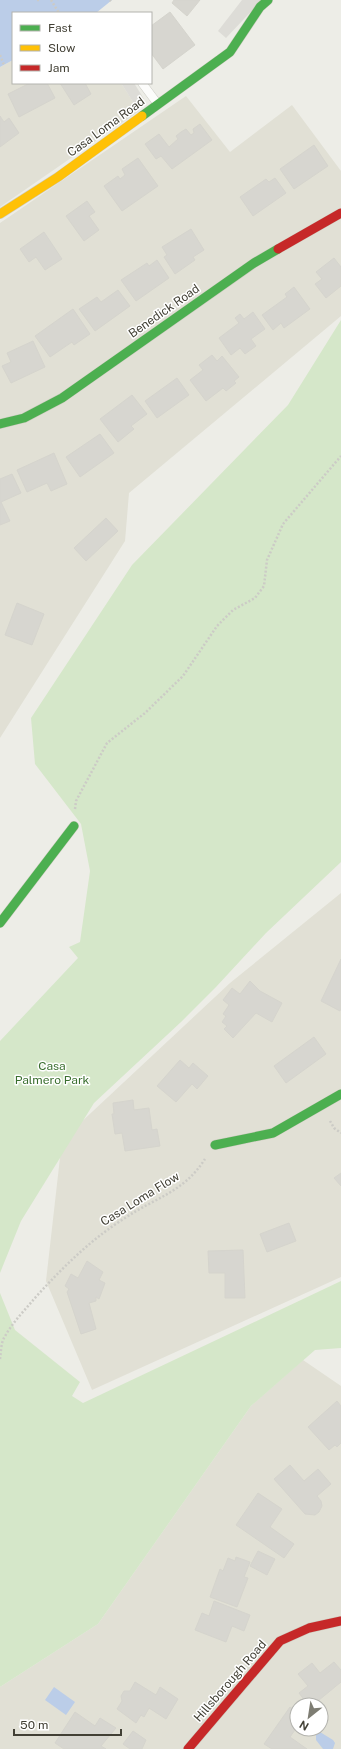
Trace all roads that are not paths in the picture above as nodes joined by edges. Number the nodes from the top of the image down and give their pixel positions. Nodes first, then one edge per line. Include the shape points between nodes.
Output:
1 (268, 0) edge
2 (143, 84) edge
3 (158, 104) junction
4 (341, 213) edge
5 (0, 214) edge
6 (0, 424) edge
7 (74, 826) road end
8 (0, 923) edge
9 (341, 1094) edge
10 (215, 1145) road end
11 (341, 1622) edge
12 (188, 1749) edge

1 - 3 street, Casa Loma Road via 260,7 230,52
2 - 3 lane
3 - 5 street, Casa Loma Road
4 - 6 street, Benedick Road via 254,263 62,398 24,418
7 - 8 street
9 - 10 street via 273,1133
11 - 12 street, Hillsborough Road via 309,1628 280,1641

